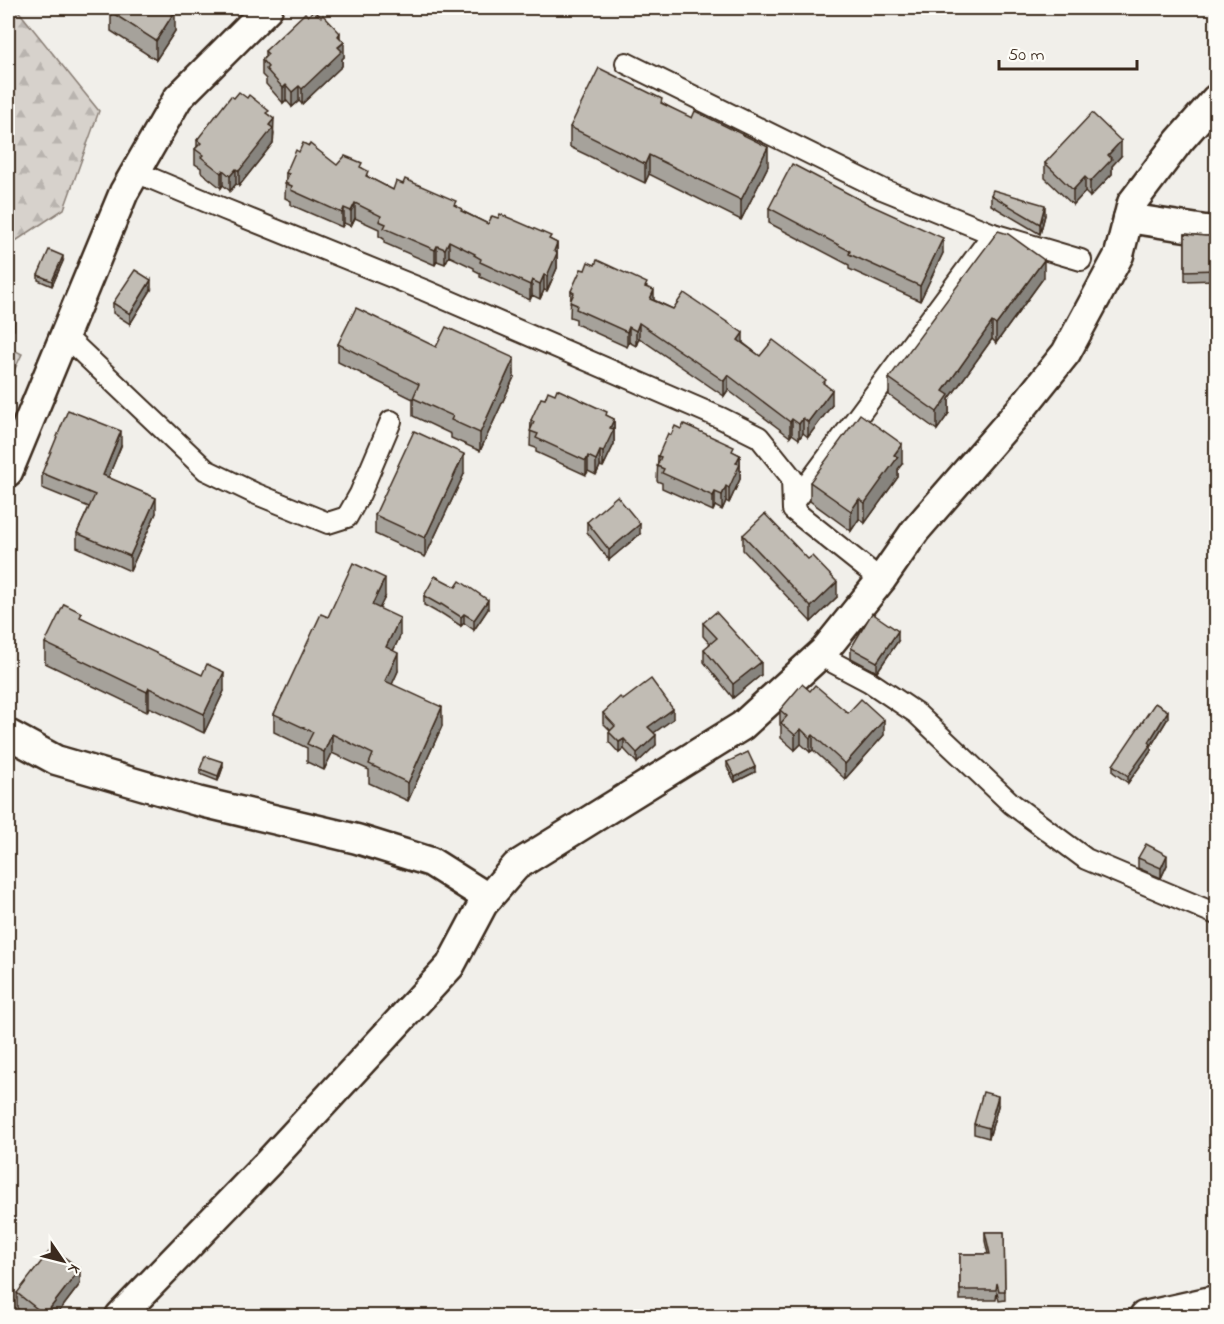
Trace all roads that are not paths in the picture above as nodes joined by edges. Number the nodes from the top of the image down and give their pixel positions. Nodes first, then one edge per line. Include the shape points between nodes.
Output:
1 (268, 8) edge
2 (626, 63) dead end
3 (1216, 99) edge
4 (136, 172) junction
5 (1128, 218) junction
6 (1216, 230) edge
7 (993, 234) junction
8 (1081, 260) dead end
9 (64, 335) junction
10 (391, 421) dead end
11 (8, 472) edge
12 (793, 504) junction
13 (881, 580) junction
14 (819, 655) junction
15 (8, 734) edge
16 (488, 898) junction
17 (1216, 914) edge
18 (1216, 1300) edge
19 (120, 1317) edge
20 (1144, 1317) edge

1 - 4 street via 178,99
2 - 7 street via 882,189
3 - 5 street via 1132,203
4 - 9 street
4 - 12 street via 424,290 759,437 792,478
5 - 6 street
5 - 13 street via 1119,255 1066,353 915,531
7 - 8 street
7 - 12 street
9 - 10 street via 206,470 328,523 347,517
9 - 11 street
12 - 13 street via 793,510
13 - 14 street
14 - 16 street via 742,726 516,866
14 - 17 street via 916,713 1012,804 1086,860
15 - 16 street via 56,760 431,862
16 - 19 street via 450,966
18 - 20 street

